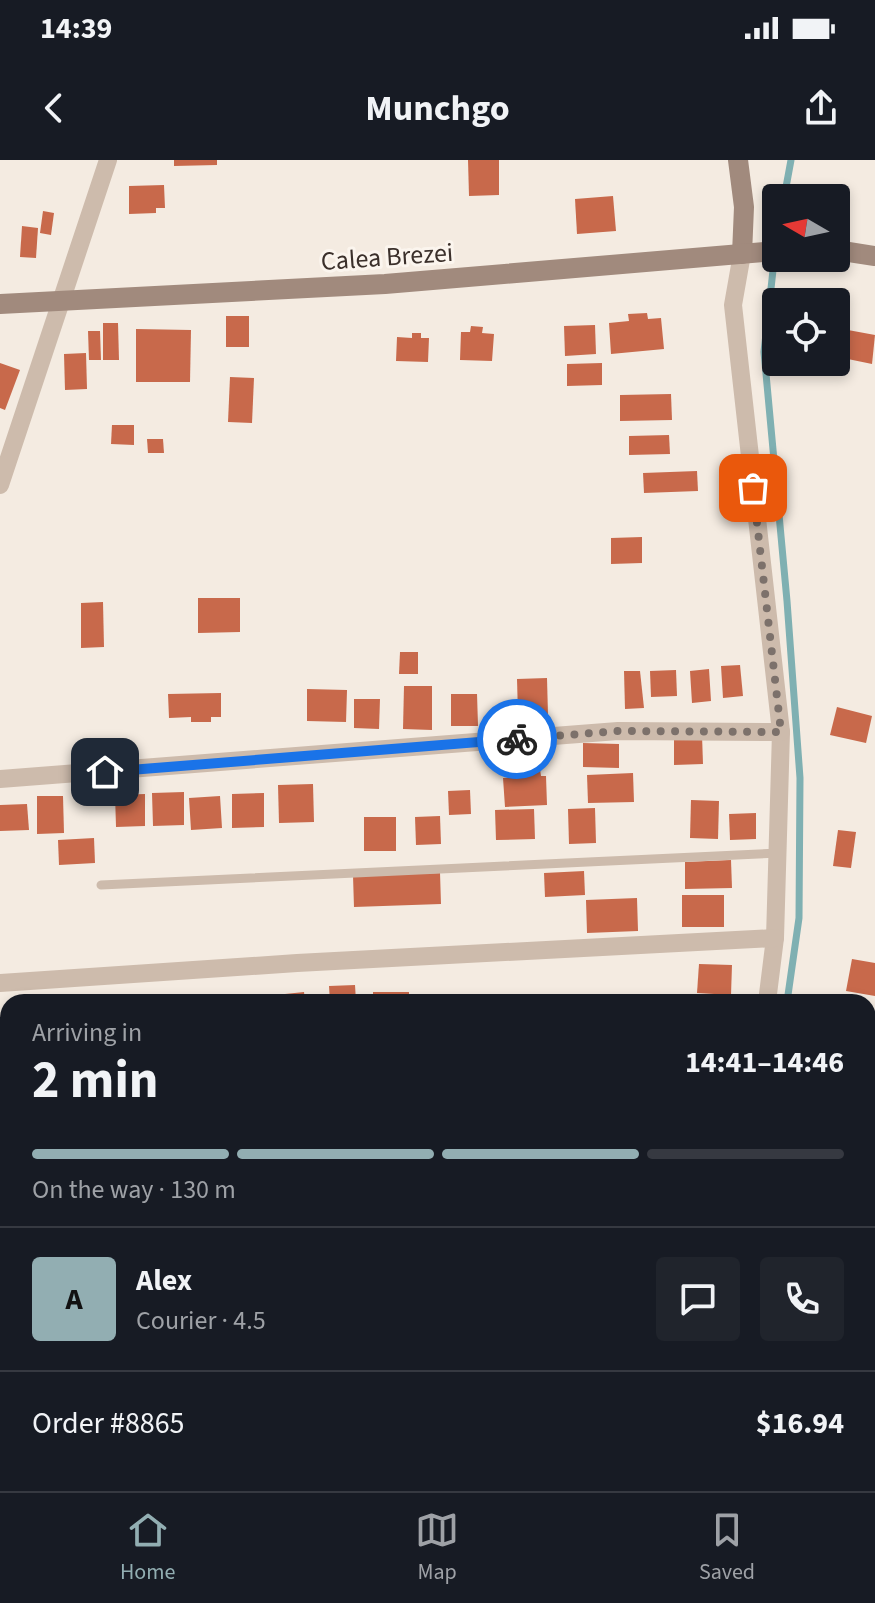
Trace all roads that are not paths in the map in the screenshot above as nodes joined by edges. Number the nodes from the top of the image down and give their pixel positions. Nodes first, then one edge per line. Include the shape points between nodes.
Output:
1 (108, 160) edge
2 (738, 160) edge
3 (762, 252) edge
4 (850, 252) edge
5 (742, 254) junction
6 (875, 256) edge
7 (62, 301) junction
8 (0, 304) edge
9 (0, 485) edge
10 (781, 732) junction
11 (0, 779) edge
12 (780, 853) junction
13 (101, 885) dead end
14 (775, 938) junction
15 (0, 983) edge
16 (768, 994) edge

1 - 7 street
2 - 5 street
3 - 5 street, Calea Brezei
4 - 6 street
5 - 7 street, Calea Brezei via 385,284
5 - 10 street via 733,305
7 - 8 street, Calea Brezei
7 - 9 street
10 - 11 street via 618,731
10 - 12 street
12 - 13 lane
12 - 14 street
14 - 15 street
14 - 16 street

